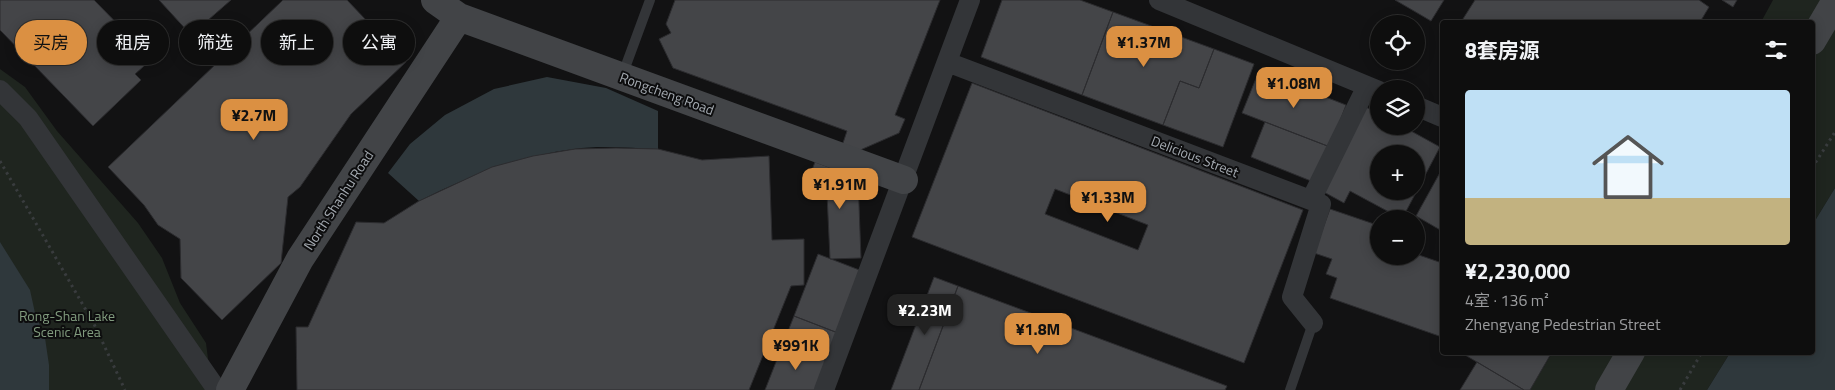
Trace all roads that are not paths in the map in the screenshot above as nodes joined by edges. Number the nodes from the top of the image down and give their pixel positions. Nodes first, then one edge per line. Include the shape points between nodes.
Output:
1 (434, 0) edge
2 (650, 0) edge
3 (970, 0) edge
4 (1159, 0) edge
5 (1835, 2) edge
6 (459, 17) junction
7 (1815, 36) edge
8 (947, 62) junction
9 (622, 76) junction
10 (1370, 87) edge
11 (0, 90) edge
12 (1370, 94) edge
13 (1425, 110) edge
14 (1440, 116) edge
15 (904, 180) junction
16 (1312, 200) junction
17 (1313, 323) joint
18 (1629, 355) edge
19 (217, 390) edge
20 (230, 390) edge
21 (824, 390) edge
22 (1290, 390) edge
23 (1609, 390) edge

1 - 6 street, Rongcheng Road
2 - 9 lane
3 - 8 street
4 - 10 street
5 - 7 street
6 - 9 street, Rongcheng Road
6 - 20 street, North Shanhu Road via 300,259
8 - 15 street
8 - 16 street, Delicious Street
9 - 15 street, Rongcheng Road
11 - 19 street via 28,118
12 - 16 street
13 - 14 street
15 - 21 street
16 - 17 street via 1321,204 1292,297
17 - 22 lane
18 - 23 street

